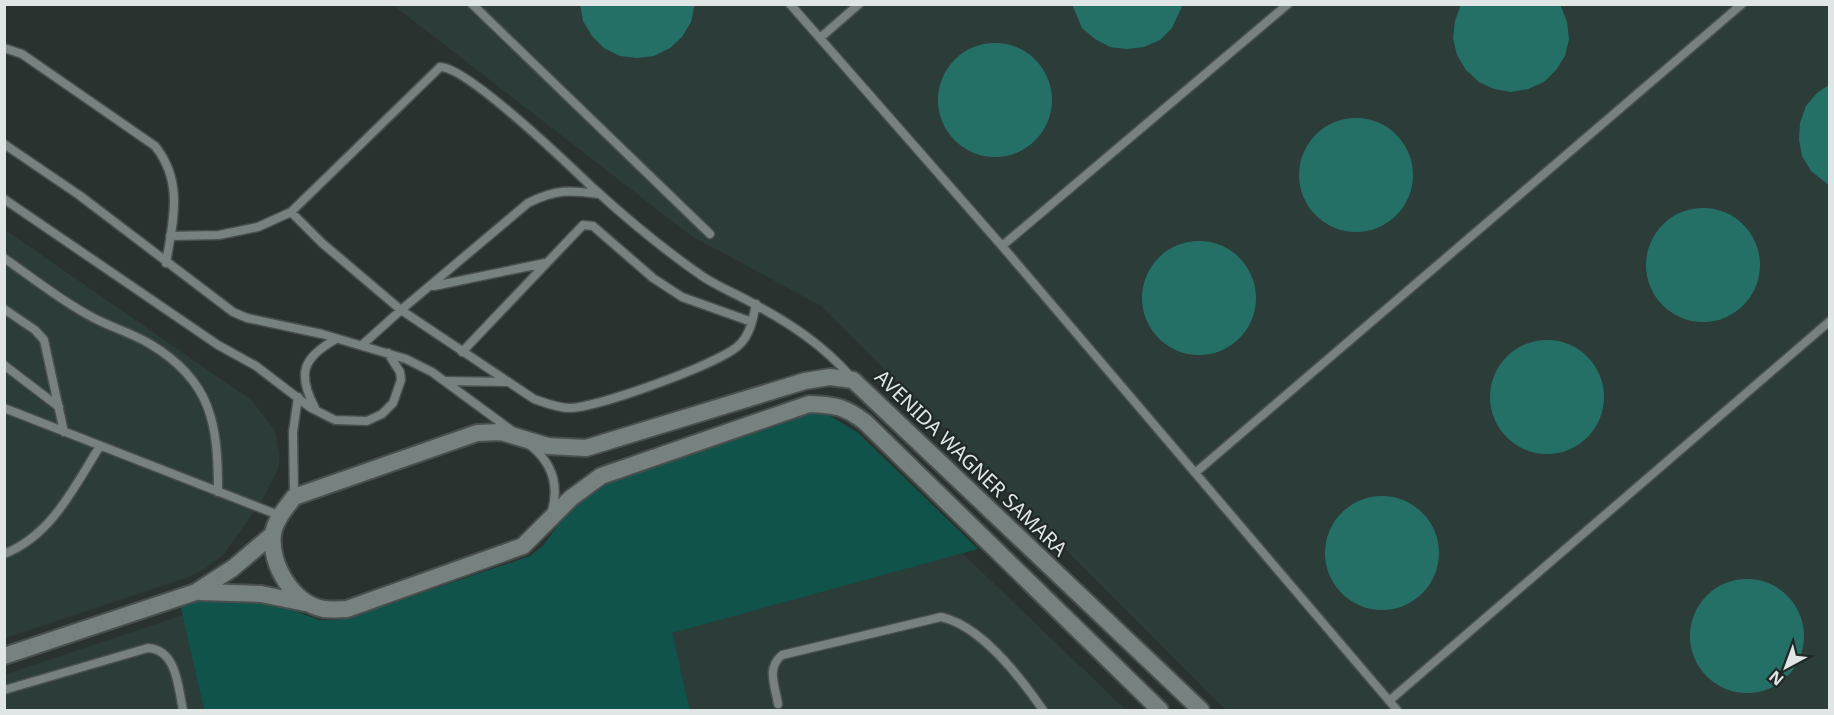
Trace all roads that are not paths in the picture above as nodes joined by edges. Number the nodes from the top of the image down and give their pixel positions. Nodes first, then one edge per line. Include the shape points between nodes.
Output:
1 (472, 4) edge
2 (790, 4) edge
3 (859, 4) edge
4 (1271, 4) edge
5 (1288, 4) edge
6 (1742, 4) edge
7 (1278, 13) junction
8 (820, 38) junction
9 (4, 48) edge
10 (4, 144) edge
11 (601, 195) junction
12 (4, 199) edge
13 (291, 212) junction
14 (710, 234) dead end
15 (170, 236) junction
16 (1002, 246) junction
17 (4, 258) edge
18 (166, 262) junction
19 (545, 263) junction
20 (432, 287) junction
21 (756, 304) junction
22 (4, 309) edge
23 (401, 310) junction
24 (1830, 321) edge
25 (752, 322) junction
26 (336, 339) junction
27 (362, 345) junction
28 (462, 352) junction
29 (388, 353) junction
30 (4, 365) edge
31 (853, 380) junction
32 (445, 381) junction
33 (507, 382) junction
34 (298, 397) junction
35 (59, 407) junction
36 (4, 408) edge
37 (316, 410) junction
38 (64, 432) junction
39 (519, 436) junction
40 (100, 446) junction
41 (1195, 473) junction
42 (218, 492) junction
43 (294, 497) junction
44 (281, 516) junction
45 (549, 520) junction
46 (273, 534) junction
47 (4, 554) edge
48 (196, 592) junction
49 (309, 603) junction
50 (4, 656) edge
51 (4, 690) edge
52 (1389, 701) junction
53 (778, 704) dead end
54 (183, 711) edge
55 (1043, 711) edge
56 (1160, 711) edge
57 (1201, 711) edge
58 (1397, 711) edge

1 - 14 lane
2 - 8 lane
3 - 8 lane
4 - 7 lane
5 - 7 lane
6 - 41 lane
7 - 16 lane
8 - 16 lane
9 - 15 lane via 22,54 155,146 165,158 173,181 175,207
10 - 18 lane
11 - 13 lane via 482,90 444,67
11 - 20 lane via 567,189 528,203
11 - 21 lane via 638,229 703,277
12 - 34 lane
13 - 15 lane via 258,227 219,235
13 - 23 lane
15 - 18 lane
16 - 41 lane
17 - 42 lane via 91,317 149,343 183,367 210,413 218,443
18 - 26 lane via 201,290 247,318
19 - 20 lane
19 - 25 lane via 580,226 588,225 681,297
19 - 28 lane
20 - 23 lane
21 - 25 lane
21 - 31 lane via 829,352
22 - 35 lane via 44,340
23 - 27 lane
23 - 28 lane
24 - 52 lane
25 - 33 lane via 745,339 724,356 633,392 572,408 558,408 534,399
26 - 27 lane
26 - 37 lane via 314,352 307,363 303,378
27 - 29 lane
28 - 33 lane
29 - 32 lane
29 - 37 lane via 401,380 393,403 382,414 367,421 350,422 335,420
30 - 35 lane
31 - 39 street, AVENIDA WAGNER SAMARA via 830,377 805,381 586,448 548,446
31 - 57 street, AVENIDA WAGNER SAMARA
32 - 33 lane
32 - 39 lane
34 - 37 lane
34 - 43 lane via 293,432
35 - 38 lane
36 - 38 lane
38 - 40 lane
39 - 43 street, AVENIDA WAGNER SAMARA via 477,433
39 - 45 lane via 543,455 553,476 556,499
40 - 42 lane
40 - 47 lane via 60,511 25,546
41 - 52 lane
42 - 44 lane
43 - 44 street
44 - 46 street
45 - 49 street via 523,546 347,609 324,609
45 - 56 street via 601,476 635,463 809,404 848,409
46 - 48 street
46 - 49 street via 278,568 297,595
48 - 49 street via 261,594
48 - 50 street
51 - 54 lane via 148,648 159,649 168,655 172,665
52 - 58 lane
53 - 55 lane via 772,668 782,655 941,617 957,621 973,632 999,656

